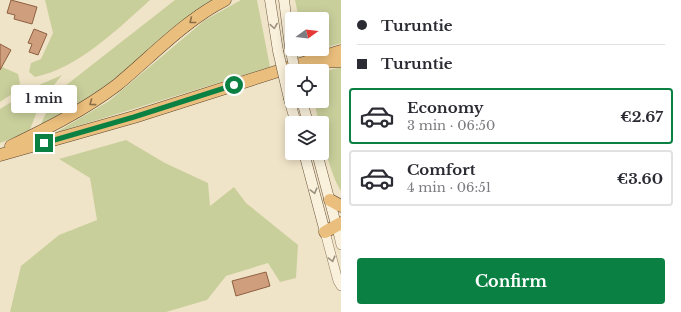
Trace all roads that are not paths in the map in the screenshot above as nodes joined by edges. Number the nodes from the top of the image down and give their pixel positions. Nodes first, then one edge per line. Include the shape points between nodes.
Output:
1 (225, 0) edge
2 (270, 0) edge
3 (284, 0) edge
4 (341, 50) edge
5 (341, 61) edge
6 (306, 62) junction
7 (294, 64) edge
8 (294, 116) edge
9 (0, 152) edge
10 (0, 155) edge
11 (306, 160) edge
12 (319, 160) edge
13 (330, 200) junction
14 (341, 206) edge
15 (339, 228) edge
16 (325, 232) junction
17 (341, 244) edge
18 (341, 286) edge

1 -> 9 highway via 205,11 87,106
2 -> 8 main road, bridge via 278,51
3 - 7 main road, bridge
4 - 6 highway
5 - 6 highway
6 - 10 highway via 134,117
11 -> 16 main road
12 - 13 main road
13 - 14 highway
13 - 15 main road
15 - 16 highway
15 - 17 street
16 -> 18 street

